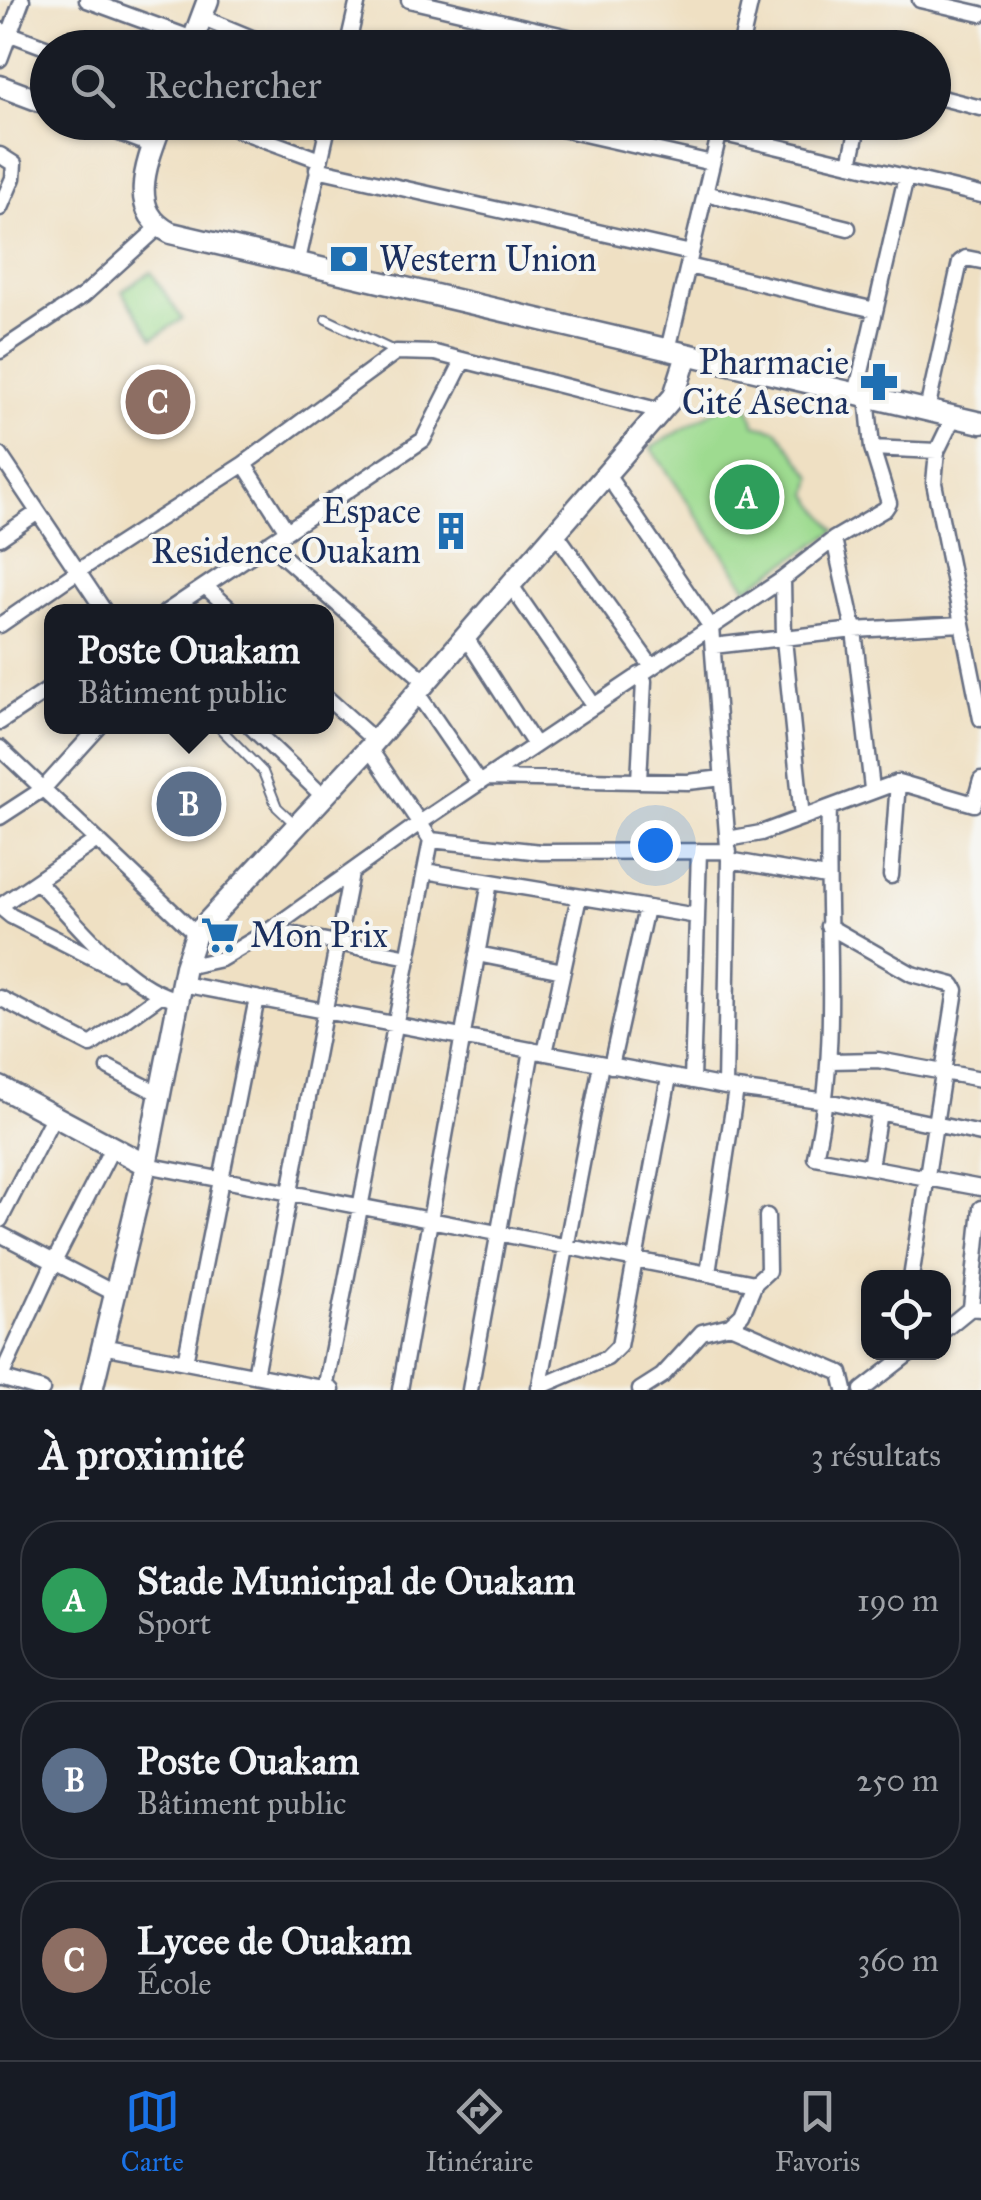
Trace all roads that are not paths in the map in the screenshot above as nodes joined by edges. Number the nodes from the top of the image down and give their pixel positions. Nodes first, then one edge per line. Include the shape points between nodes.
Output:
1 (22, 0) edge
2 (87, 0) edge
3 (358, 0) edge
4 (409, 0) edge
5 (751, 0) edge
6 (920, 0) edge
7 (204, 8) edge
8 (981, 14) edge
9 (160, 30) edge
10 (244, 30) edge
11 (351, 30) edge
12 (538, 30) edge
13 (744, 30) edge
14 (5, 32) edge
15 (30, 41) edge
16 (0, 59) edge
17 (0, 86) edge
18 (30, 97) edge
19 (951, 100) edge
20 (981, 108) edge
21 (156, 140) edge
22 (260, 140) edge
23 (325, 140) edge
24 (609, 140) edge
25 (718, 140) edge
26 (764, 140) edge
27 (855, 140) edge
28 (0, 155) edge
29 (712, 164) junction
30 (850, 164) junction
31 (319, 165) junction
32 (906, 177) junction
33 (706, 194) junction
34 (981, 195) edge
35 (0, 208) edge
36 (159, 227) junction
37 (848, 228) dead end
38 (690, 260) junction
39 (981, 261) edge
40 (296, 264) junction
41 (875, 310) junction
42 (326, 319) dead end
43 (0, 330) edge
44 (5, 348) edge
45 (396, 352) junction
46 (678, 353) junction
47 (462, 363) junction
48 (861, 395) junction
49 (928, 410) junction
50 (661, 411) junction
51 (954, 416) junction
52 (981, 422) edge
53 (872, 448) junction
54 (938, 451) junction
55 (0, 455) edge
56 (244, 464) junction
57 (607, 475) junction
58 (38, 512) junction
59 (287, 531) junction
60 (556, 532) junction
61 (0, 538) edge
62 (834, 539) junction
63 (268, 543) junction
64 (78, 571) junction
65 (783, 579) junction
66 (510, 584) junction
67 (204, 586) junction
68 (100, 604) edge
69 (178, 604) edge
70 (224, 604) edge
71 (332, 604) edge
72 (334, 606) edge
73 (962, 624) junction
74 (0, 626) edge
75 (711, 627) junction
76 (854, 630) junction
77 (465, 636) junction
78 (784, 639) junction
79 (713, 646) junction
80 (646, 671) junction
81 (421, 688) junction
82 (44, 693) edge
83 (978, 693) edge
84 (334, 705) edge
85 (594, 706) junction
86 (981, 719) edge
87 (0, 722) edge
88 (93, 734) edge
89 (226, 734) edge
90 (258, 734) edge
91 (371, 744) junction
92 (535, 745) junction
93 (0, 748) edge
94 (723, 778) junction
95 (981, 780) edge
96 (483, 781) junction
97 (639, 781) junction
98 (898, 782) junction
99 (43, 789) junction
100 (872, 789) junction
101 (324, 797) junction
102 (829, 808) junction
103 (0, 817) edge
104 (802, 818) junction
105 (420, 822) junction
106 (297, 826) junction
107 (97, 840) junction
108 (431, 840) junction
109 (729, 850) junction
110 (700, 851) junction
111 (425, 871) junction
112 (351, 873) junction
113 (891, 876) dead end
114 (826, 877) junction
115 (37, 881) junction
116 (490, 882) junction
117 (579, 896) junction
118 (0, 906) edge
119 (646, 908) junction
120 (697, 916) junction
121 (828, 926) junction
122 (270, 930) junction
123 (196, 934) junction
124 (338, 943) junction
125 (477, 954) junction
126 (409, 956) junction
127 (563, 970) junction
128 (133, 979) junction
129 (176, 986) junction
130 (0, 998) edge
131 (257, 998) junction
132 (324, 1011) junction
133 (396, 1024) junction
134 (462, 1037) junction
135 (539, 1052) junction
136 (830, 1062) junction
137 (606, 1065) junction
138 (109, 1068) dead end
139 (944, 1072) junction
140 (669, 1077) junction
141 (981, 1079) edge
142 (692, 1081) junction
143 (0, 1087) edge
144 (731, 1088) junction
145 (160, 1094) junction
146 (827, 1101) junction
147 (879, 1112) junction
148 (54, 1115) junction
149 (935, 1125) junction
150 (981, 1134) edge
151 (113, 1146) junction
152 (146, 1166) junction
153 (870, 1167) junction
154 (221, 1178) junction
155 (928, 1178) junction
156 (981, 1188) edge
157 (290, 1192) junction
158 (361, 1205) junction
159 (981, 1208) edge
160 (768, 1216) dead end
161 (0, 1220) edge
162 (430, 1220) junction
163 (499, 1232) junction
164 (0, 1234) edge
165 (566, 1246) junction
166 (978, 1246) edge
167 (636, 1260) junction
168 (54, 1262) junction
169 (911, 1270) edge
170 (708, 1274) junction
171 (756, 1282) junction
172 (116, 1294) junction
173 (976, 1308) edge
174 (730, 1325) junction
175 (951, 1325) edge
176 (102, 1346) junction
177 (895, 1360) edge
178 (185, 1362) junction
179 (256, 1375) junction
180 (4, 1382) edge
181 (539, 1388) edge
182 (94, 1389) edge
183 (330, 1389) edge
184 (42, 1390) edge
185 (400, 1390) edge
186 (470, 1390) edge
187 (640, 1390) edge
188 (845, 1390) edge
189 (862, 1390) edge

1 - 14 street
2 - 9 street
3 - 11 street
4 - 12 street
5 - 13 street
6 - 8 street
7 - 10 street
14 - 15 street
14 - 16 street
17 - 18 street
19 - 20 street
21 - 36 street via 142,187 144,206
22 - 31 street
23 - 31 street
24 - 29 street
25 - 29 street
26 - 30 street
27 - 30 street
28 - 35 street via 14,164
29 - 33 street
30 - 32 street
31 - 38 street
31 - 40 street
32 - 34 street
32 - 41 street
33 - 37 street
33 - 38 street
36 - 40 street
36 - 44 street via 84,295
38 - 41 street
38 - 46 street
39 - 49 street via 960,262
40 - 46 street
41 - 48 street
42 - 45 lane
43 - 44 street
45 - 47 street via 435,353
45 - 56 street
46 - 48 street
46 - 50 street via 674,396
47 - 50 street
47 - 59 street via 424,440
48 - 49 street
48 - 53 street
49 - 51 street
50 - 57 street
51 - 52 street
51 - 54 street
53 - 54 street
53 - 62 street via 889,503
54 - 73 street via 934,482
55 - 58 street
56 - 59 street
56 - 64 street
57 - 60 street
57 - 75 street
58 - 61 street
58 - 64 street
59 - 63 street
60 - 66 street
60 - 80 street
62 - 65 street
62 - 76 street
63 - 67 street
63 - 71 street
64 - 68 street
64 - 74 street
65 - 75 street
65 - 78 street
66 - 77 street
66 - 85 street
67 - 69 street
67 - 70 street
72 - 81 street
73 - 76 street
73 - 83 street
75 - 79 street
75 - 80 street
76 - 78 street
76 - 100 street
77 - 81 street
77 - 92 street
78 - 79 street
78 - 104 street
79 - 94 street
80 - 85 street
80 - 97 street
81 - 91 street
81 - 96 street
82 - 87 street
83 - 86 street
84 - 91 street
85 - 92 street
88 - 99 street
89 - 106 lane via 264,772 277,807
90 - 101 street
91 - 101 street
91 - 105 street
92 - 96 street
93 - 99 street
94 - 97 street
94 - 109 street
95 - 98 street via 974,804
96 - 97 street
96 - 105 street
98 - 100 street
98 - 113 street
99 - 103 street
99 - 107 street
100 - 102 street
101 - 106 street
102 - 104 street
102 - 114 street
104 - 109 street
105 - 108 street
105 - 112 street
106 - 123 street
107 - 115 street
107 - 123 street
108 - 110 street via 541,852
108 - 111 street
109 - 110 street
109 - 114 street
109 - 144 street
110 - 120 street
111 - 116 street
111 - 126 street
112 - 122 street
112 - 124 street
114 - 121 street
115 - 118 street
115 - 128 street
116 - 117 street
116 - 125 street
117 - 119 street
117 - 127 street
118 - 128 street
119 - 120 street
119 - 137 street
120 - 142 street
121 - 136 street
121 - 139 street via 912,974 953,985
122 - 124 street
122 - 129 street
123 - 129 street
124 - 126 street
124 - 132 street
125 - 127 street
125 - 134 street
126 - 133 street
127 - 135 street
128 - 129 street
129 - 130 street via 91,1045
129 - 131 street
129 - 145 street
131 - 132 street
131 - 154 street
132 - 133 street
132 - 157 street
133 - 134 street
133 - 158 street
134 - 135 street
134 - 162 street
135 - 137 street
135 - 163 street
136 - 139 street via 878,1060
136 - 146 street
137 - 140 street
137 - 165 street
138 - 145 street
139 - 141 street
139 - 149 street
140 - 142 street
140 - 167 street
142 - 144 street
143 - 148 street
144 - 146 street
144 - 170 street
145 - 152 street
146 - 147 street
146 - 153 street via 815,1157
147 - 149 street
147 - 153 street
148 - 151 street
148 - 161 street
149 - 150 street
149 - 155 street
151 - 152 street
151 - 168 street
152 - 154 street
152 - 172 street
153 - 155 street
154 - 157 street
154 - 178 street
155 - 156 street
155 - 169 street
157 - 158 street
157 - 179 street
158 - 162 street
158 - 183 street
159 - 166 street
160 - 171 street via 768,1271
162 - 163 street
162 - 185 street
163 - 165 street
163 - 186 street
164 - 168 street
165 - 167 street
165 - 181 street
166 - 173 street
167 - 170 street
167 - 181 street via 620,1346
168 - 172 street
168 - 180 street
170 - 171 street
171 - 174 street
172 - 176 street
173 - 175 street
174 - 187 street via 702,1332
174 - 188 street via 841,1372
176 - 178 street
176 - 182 street
177 - 189 street
178 - 179 street
179 - 183 street
180 - 184 street

